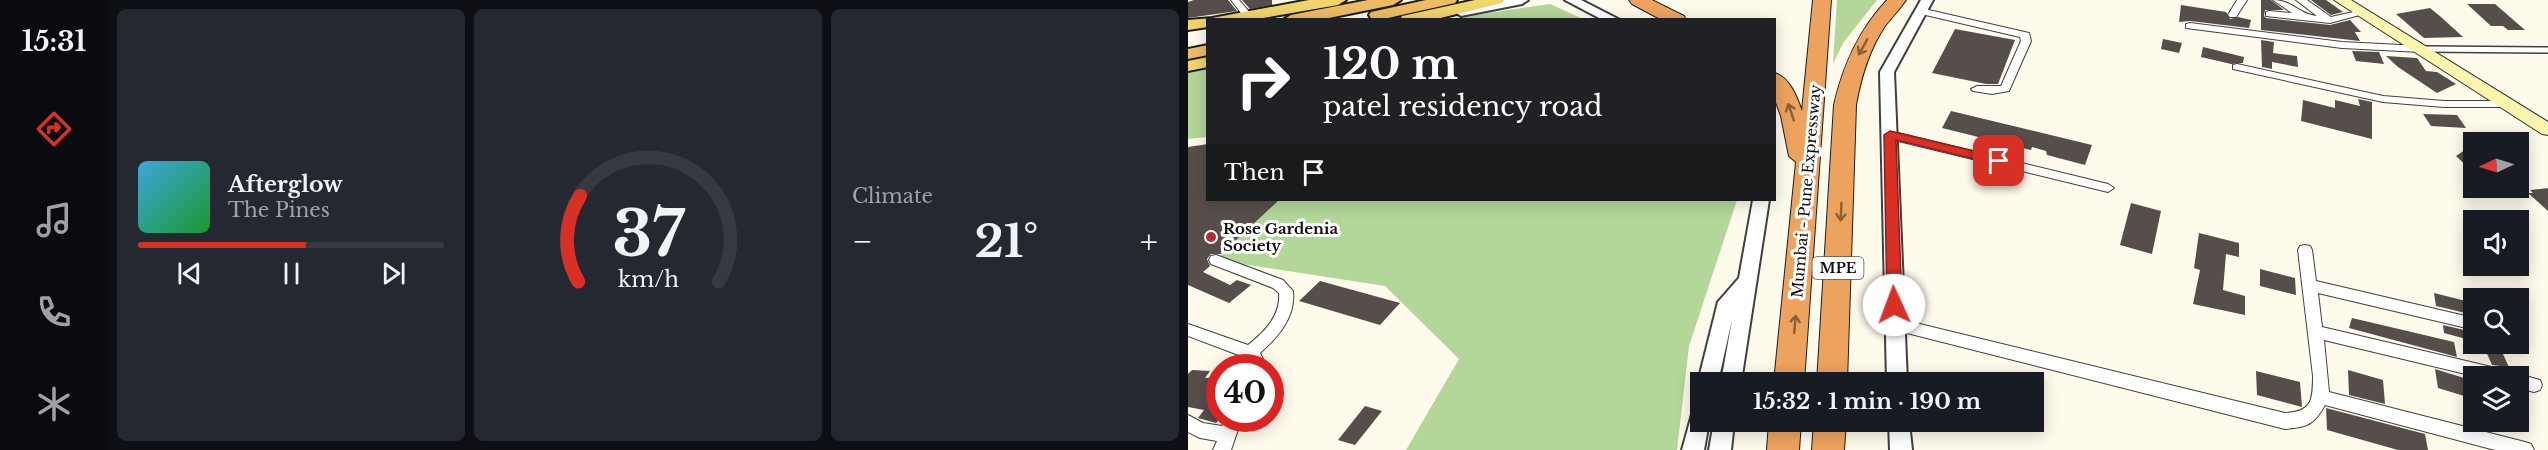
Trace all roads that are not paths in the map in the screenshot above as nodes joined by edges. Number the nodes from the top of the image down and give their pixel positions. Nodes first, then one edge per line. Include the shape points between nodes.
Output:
1 (1338, 0) edge
2 (1393, 0) edge
3 (1449, 0) edge
4 (1496, 0) edge
5 (1522, 0) edge
6 (1571, 0) edge
7 (1638, 0) edge
8 (1822, 0) edge
9 (1897, 0) edge
10 (2242, 0) edge
11 (2278, 0) edge
12 (2301, 0) edge
13 (2341, 0) edge
14 (1235, 1) edge
15 (1363, 3) edge
16 (1923, 6) edge
17 (2362, 13) junction
18 (1247, 15) junction
19 (2233, 15) dead end
20 (2270, 15) dead end
21 (1230, 18) edge
22 (1299, 18) edge
23 (1364, 18) edge
24 (1415, 18) edge
25 (1610, 18) edge
26 (1673, 18) edge
27 (2307, 19) junction
28 (2330, 20) junction
29 (1206, 22) edge
30 (1188, 25) edge
31 (2190, 26) dead end
32 (1206, 36) edge
33 (1188, 39) edge
34 (2421, 49) junction
35 (1206, 50) edge
36 (2548, 50) edge
37 (1188, 54) edge
38 (1206, 62) edge
39 (1188, 66) edge
40 (2237, 67) dead end
41 (1776, 82) edge
42 (1977, 89) dead end
43 (2510, 104) junction
44 (2548, 130) edge
45 (1890, 135) junction
46 (2108, 188) dead end
47 (1806, 189) junction
48 (1761, 201) edge
49 (2305, 250) dead end
50 (1216, 260) dead end
51 (1748, 280) junction
52 (2309, 285) junction
53 (2463, 321) edge
54 (1895, 324) junction
55 (1188, 330) edge
56 (2316, 332) junction
57 (1239, 354) edge
58 (1256, 354) edge
59 (2463, 367) edge
60 (1710, 372) edge
61 (1733, 372) edge
62 (1790, 372) edge
63 (1832, 372) edge
64 (1897, 372) edge
65 (2321, 397) junction
66 (1188, 423) edge
67 (1697, 432) edge
68 (1722, 432) edge
69 (1784, 432) edge
70 (1829, 432) edge
71 (1900, 432) edge
72 (1228, 434) edge
73 (1693, 450) edge
74 (1719, 450) edge
75 (1783, 450) edge
76 (1828, 450) edge
77 (1901, 450) edge
78 (2525, 450) edge

1 - 18 main road
2 - 15 highway
3 - 23 highway
4 - 24 main road
5 - 24 street
6 - 25 street
7 - 26 highway
8 - 47 highway, Mumbai - Pune Expressway / MPE
9 -> 63 highway, Mumbai - Pune Expressway / MPE via 1861,50 1845,105
10 - 19 street
11 - 27 street
12 - 28 street
13 - 17 main road
14 - 18 street
15 - 22 highway
16 - 42 street via 2025,35 2006,88
16 - 45 street via 1887,72
17 - 28 street
17 - 34 main road
18 - 21 main road
20 - 27 street
27 - 28 street
29 - 30 main road
31 - 34 street via 2342,45
32 - 33 highway
34 - 36 lane
34 - 43 main road
35 - 37 highway
38 - 39 main road
40 - 43 street via 2383,99
47 -> 41 highway via 1796,125
43 - 44 main road
45 - 46 street
45 - 54 street
62 -> 47 highway, Mumbai - Pune Expressway / MPE
48 - 51 street
49 - 52 street
50 - 58 street via 1278,284 1286,291 1286,306 1277,325
51 - 60 street via 1727,302
51 - 61 street
52 - 53 street
52 - 56 street
54 - 64 street
54 - 65 street via 2285,421 2307,417
55 - 57 street
56 - 59 street
56 - 65 street
65 - 78 street
66 - 72 street via 1200,430
67 - 73 street
68 - 74 street
69 - 75 highway
70 - 76 highway
71 - 77 street

